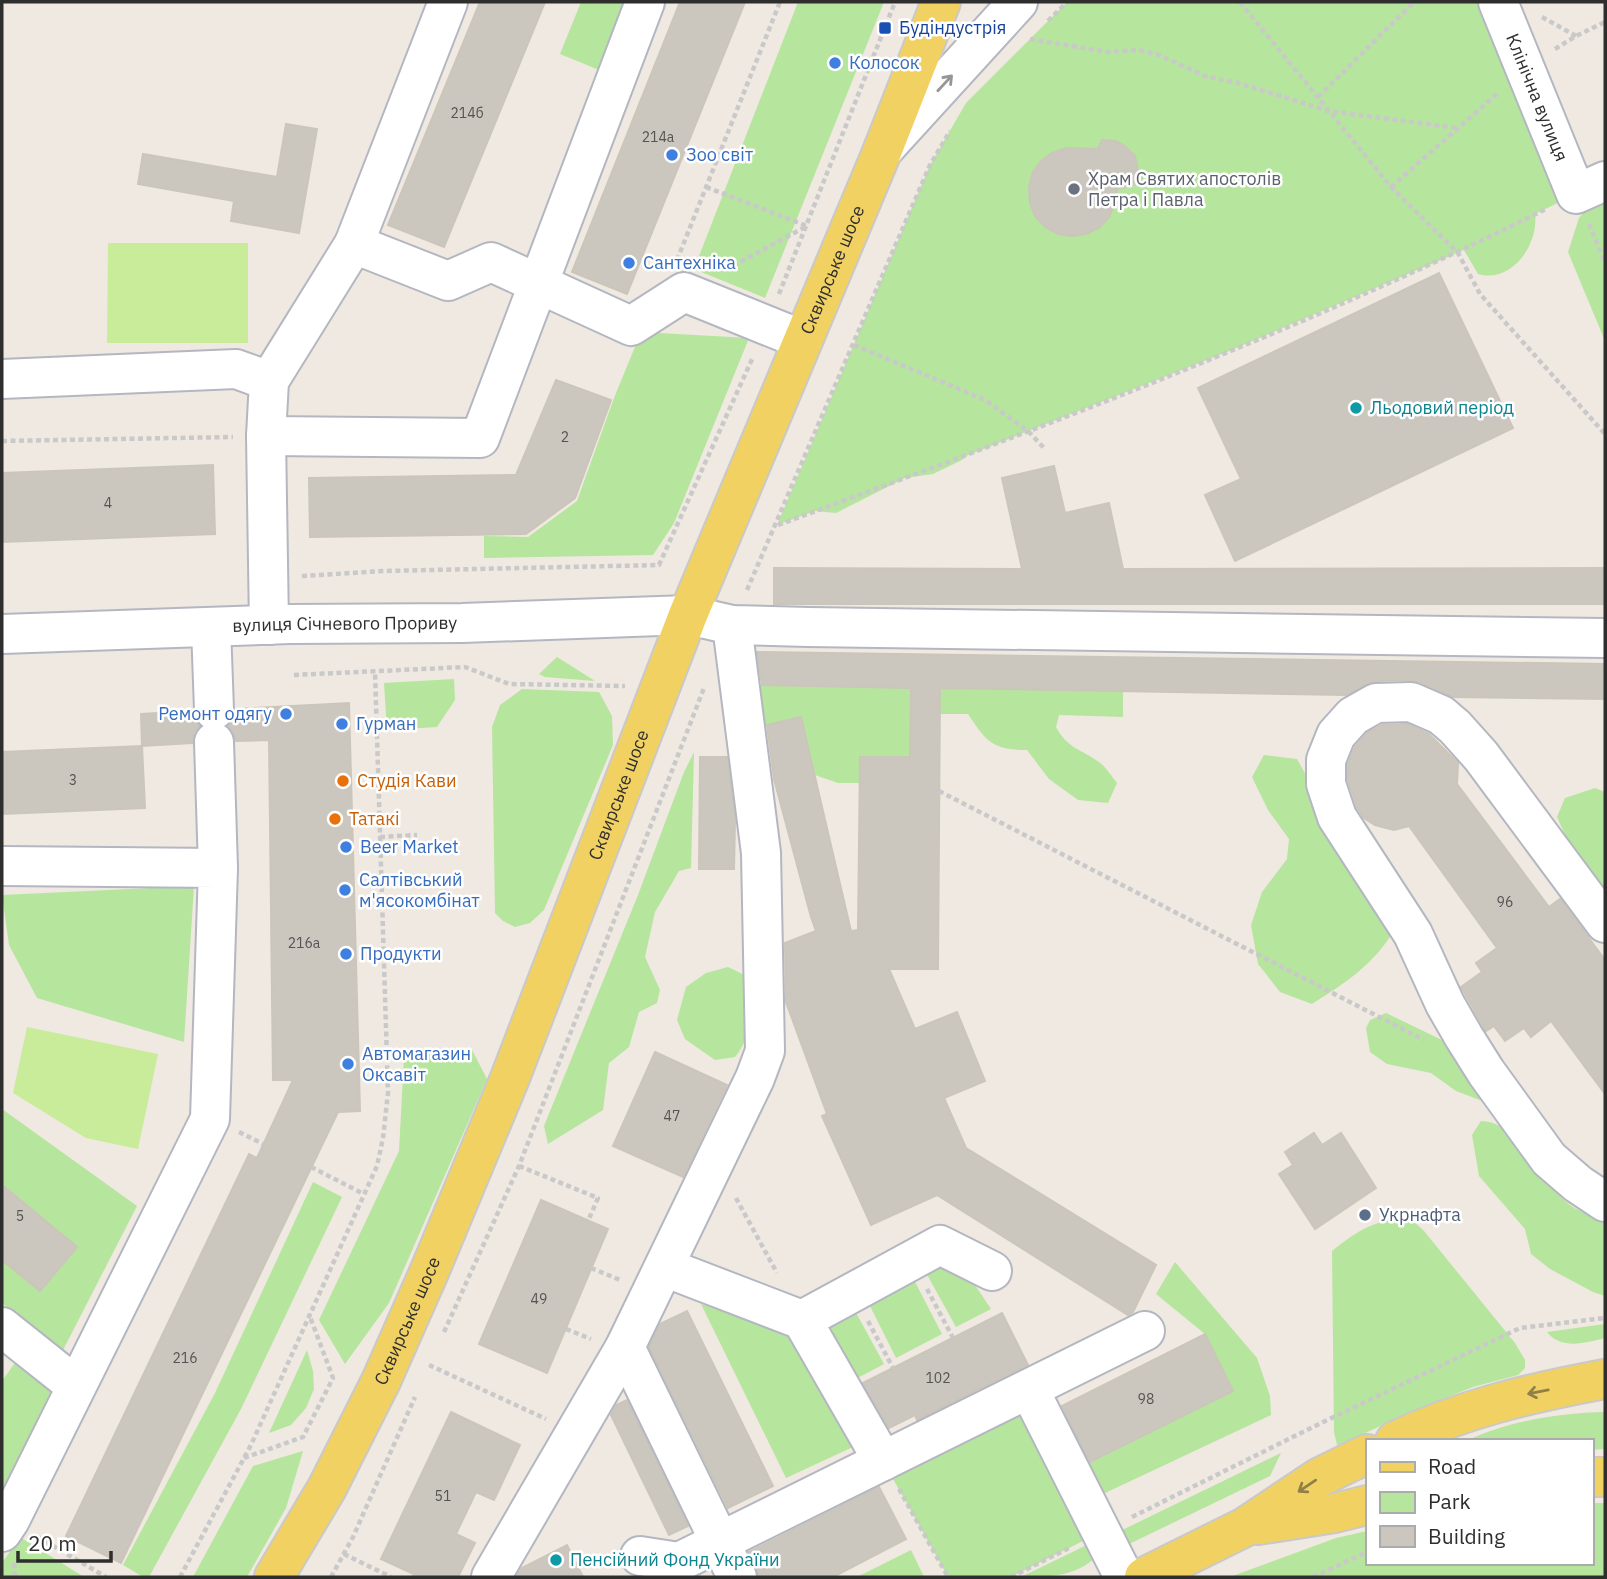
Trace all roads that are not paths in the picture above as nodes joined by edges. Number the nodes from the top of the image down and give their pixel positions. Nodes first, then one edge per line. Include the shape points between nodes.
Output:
1 (448, 2) edge
2 (645, 2) edge
3 (941, 2) edge
4 (1018, 2) edge
5 (1498, 2) edge
6 (882, 152) junction
7 (1597, 185) edge
8 (354, 244) junction
9 (538, 284) junction
10 (803, 340) junction
11 (2, 379) edge
12 (269, 381) junction
13 (266, 436) junction
14 (688, 615) junction
15 (269, 625) junction
16 (732, 625) junction
17 (211, 627) junction
18 (2, 634) edge
19 (1605, 638) edge
20 (2, 866) edge
21 (218, 868) junction
22 (1605, 923) edge
23 (1605, 1202) edge
24 (664, 1267) junction
25 (992, 1271) dead end
26 (802, 1320) junction
27 (2, 1327) edge
28 (1145, 1331) dead end
29 (625, 1347) junction
30 (1602, 1382) edge
31 (76, 1386) junction
32 (1029, 1389) junction
33 (1399, 1439) edge
34 (1366, 1454) edge
35 (883, 1461) junction
36 (1366, 1505) edge
37 (6, 1526) edge
38 (1245, 1527) junction
39 (720, 1542) junction
40 (640, 1556) dead end
41 (274, 1577) edge
42 (491, 1577) edge
43 (737, 1577) edge
44 (1124, 1577) edge
45 (1144, 1577) edge

1 - 8 street
2 - 9 street
3 - 6 main road, Сквирське шосе
6 -> 4 street
5 - 7 street, Клінічна вулиця via 1526,71
6 - 10 main road, Сквирське шосе
8 - 9 street via 448,281 491,262
8 - 12 street
9 - 10 street via 631,326 681,276
9 - 13 street via 480,438
10 - 14 main road, Сквирське шосе
11 - 12 street via 236,369
12 - 13 street
13 - 15 street
14 - 15 street, вулиця Січневого Прориву
14 - 16 street, вулиця Січневого Прориву
14 - 41 main road, Сквирське шосе via 510,1078 430,1270 327,1488
15 - 17 street, вулиця Січневого Прориву
16 - 19 street, вулиця Січневого Прориву
16 - 24 street via 761,853 765,1051
17 - 18 street, вулиця Січневого Прориву
17 - 21 street
20 - 21 street
21 - 31 street via 210,1119
22 - 23 street via 1481,756 1441,715 1411,702 1376,703 1353,716 1336,736 1326,760 1326,784 1337,817 1413,934 1445,1004 1494,1083 1549,1159
24 - 26 street
24 - 29 street
25 - 26 street via 940,1245
26 - 35 street
27 - 31 street
28 - 32 street
29 - 39 street
29 - 42 street
30 -> 33 main road via 1515,1396
31 - 37 street
32 - 35 street
32 - 44 street
34 -> 38 main road via 1320,1476
35 - 39 street
36 - 38 main road
38 - 45 main road
39 - 40 street via 679,1562
39 - 43 street

